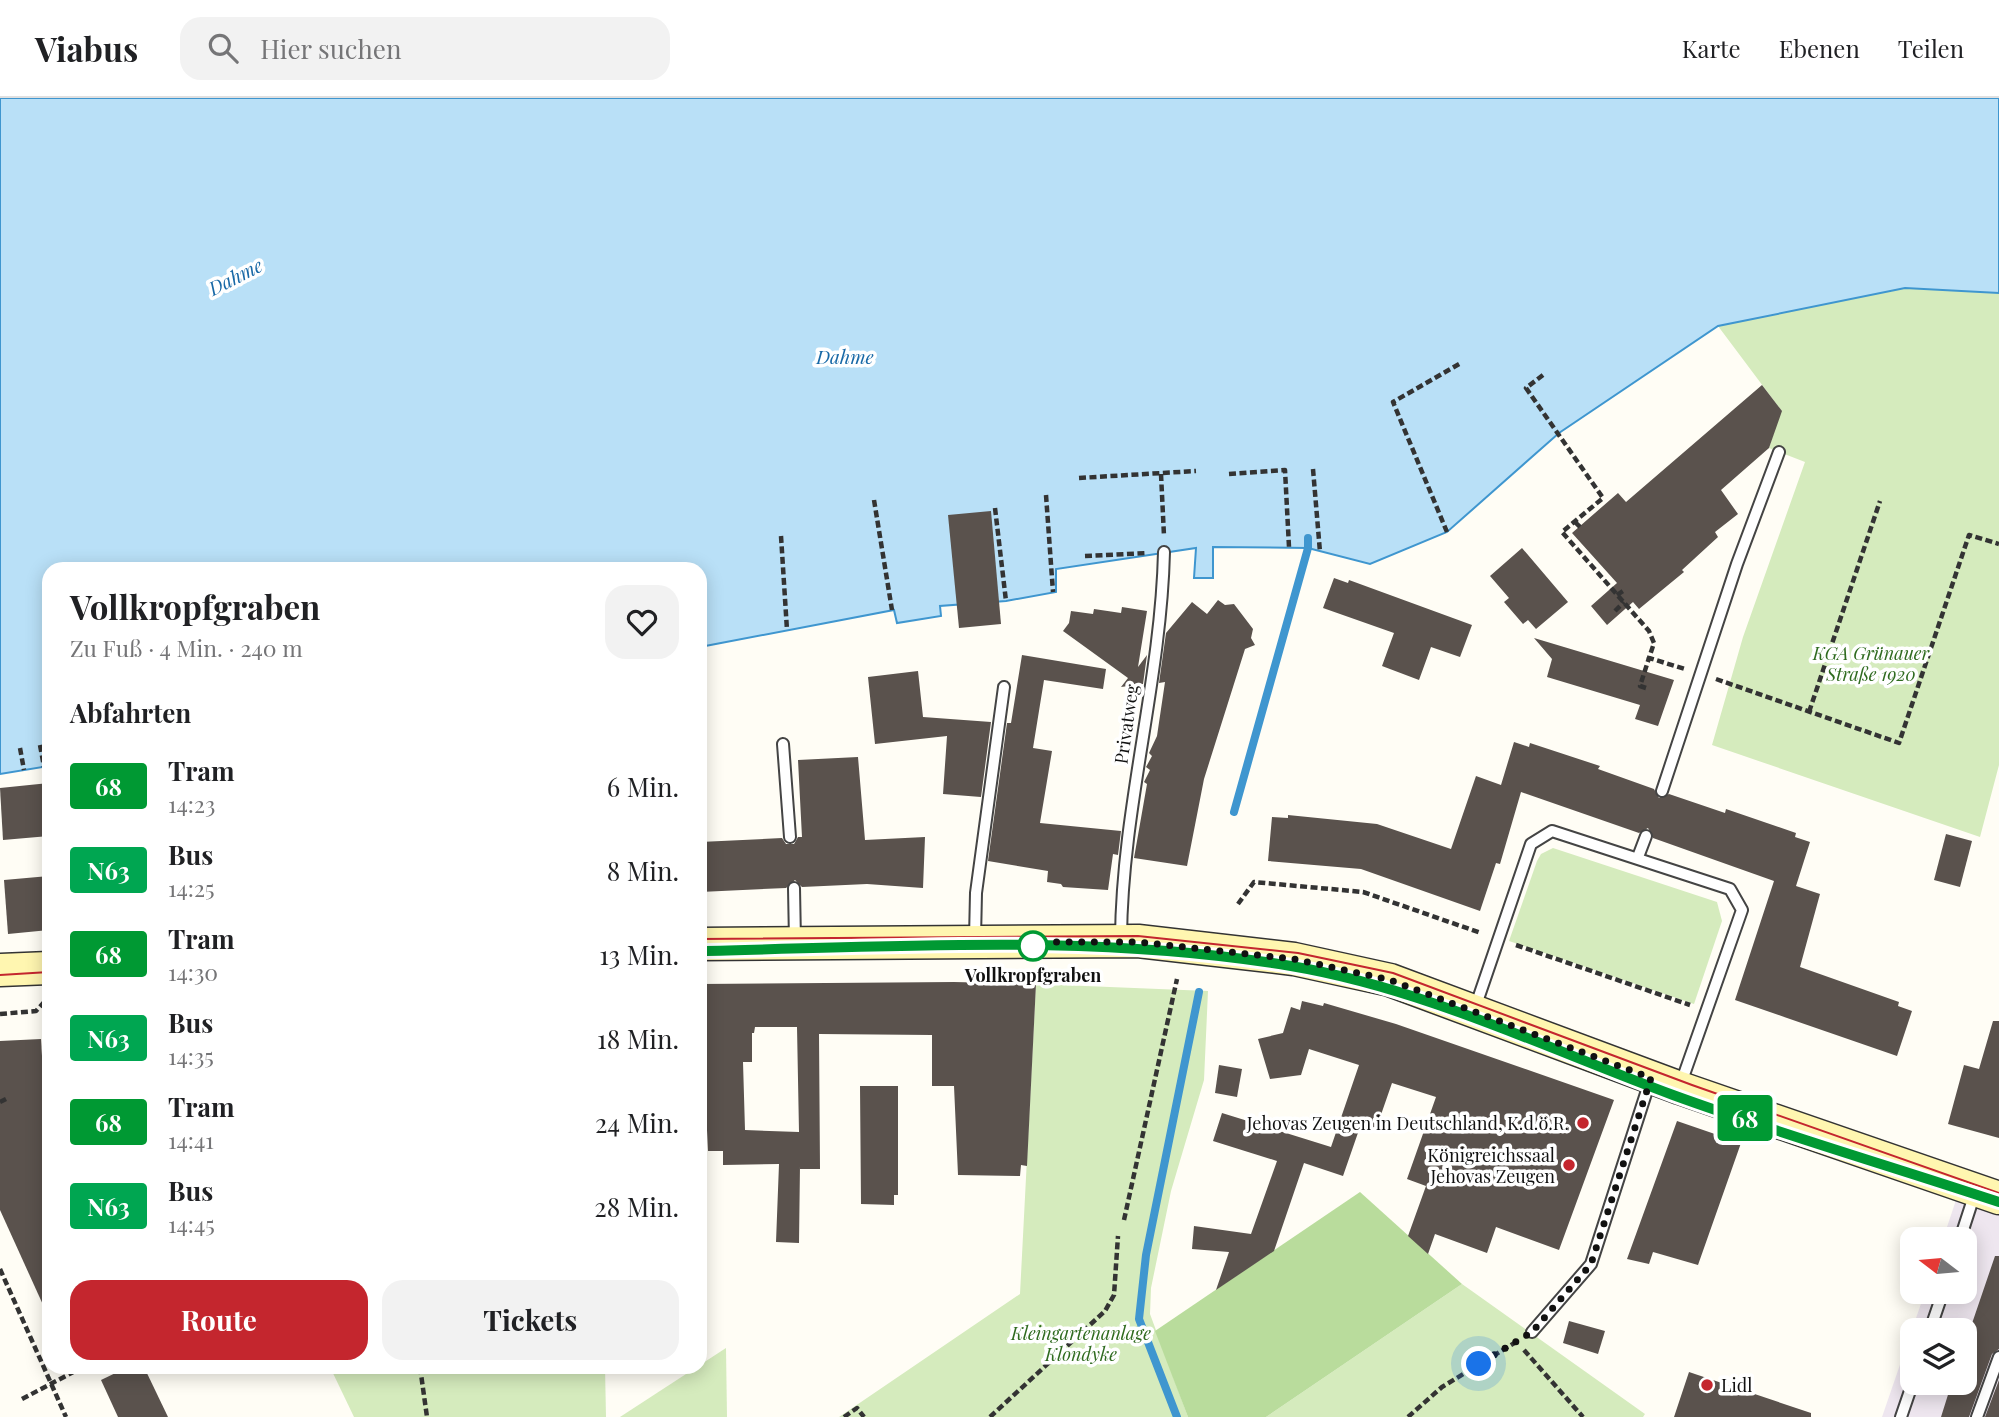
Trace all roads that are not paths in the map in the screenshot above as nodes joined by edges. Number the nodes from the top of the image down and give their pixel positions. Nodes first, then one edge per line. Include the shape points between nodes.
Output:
1 (1779, 452) dead end
2 (1164, 552) road end
3 (1004, 687) dead end
4 (783, 744) dead end
5 (1662, 791) dead end
6 (1646, 836) dead end
7 (790, 837) dead end
8 (1638, 857) junction
9 (794, 888) dead end
10 (1121, 942) junction
11 (795, 943) junction
12 (975, 943) junction
13 (707, 944) edge
14 (42, 968) edge
15 (0, 970) edge
16 (1475, 1011) junction
17 (1665, 1083) junction
18 (1987, 1194) edge
19 (1967, 1227) edge
20 (1532, 1332) road end
21 (1999, 1357) edge
22 (1909, 1395) edge
23 (1901, 1417) edge
24 (1978, 1417) edge

1 - 5 lane
2 - 10 lane, Privatweg via 1163,607 1120,901
3 - 12 lane via 976,893
4 - 7 lane
6 - 8 lane
8 - 16 lane via 1552,831 1531,844
8 - 17 lane via 1730,889 1742,910 1707,1011
9 - 11 lane
10 - 12 main road
10 - 16 main road via 1294,959 1390,980
11 - 12 main road
11 - 13 main road
14 - 15 main road
16 - 17 main road
17 - 18 main road
17 - 20 lane via 1591,1264
18 - 19 lane
21 - 24 lane
22 - 23 lane

